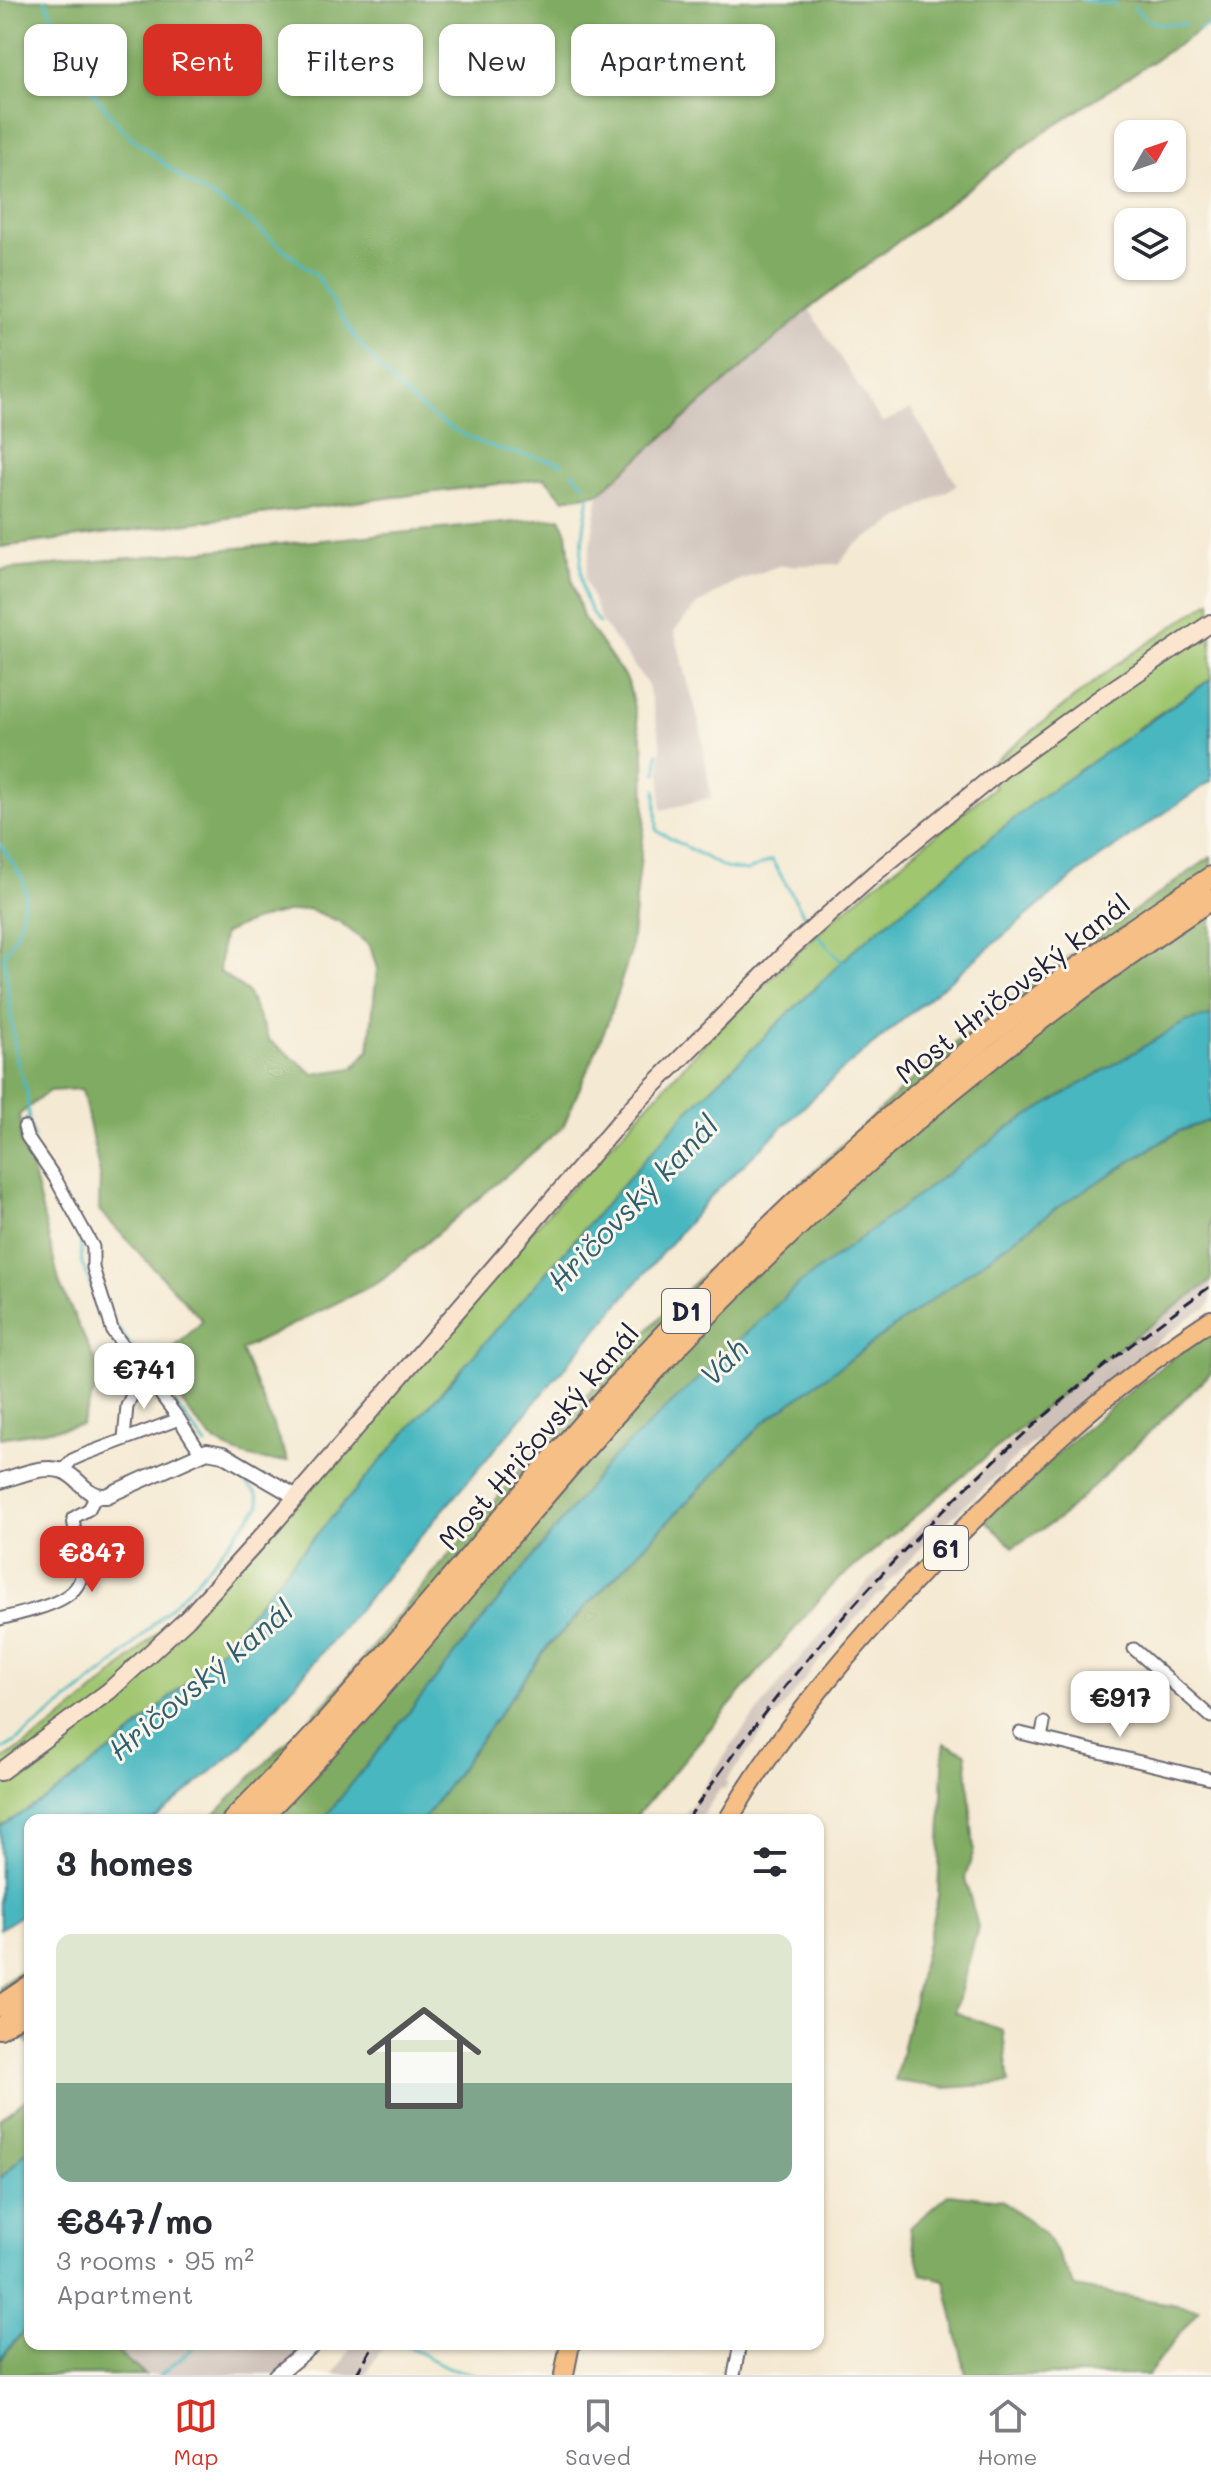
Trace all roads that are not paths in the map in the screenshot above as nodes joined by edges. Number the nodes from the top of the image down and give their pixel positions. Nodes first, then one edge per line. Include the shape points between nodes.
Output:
1 (1211, 623) edge
2 (1211, 877) edge
3 (1211, 899) edge
4 (24, 1127) dead end
5 (1211, 1320) edge
6 (141, 1373) junction
7 (179, 1419) junction
8 (124, 1439) junction
9 (200, 1452) junction
10 (62, 1471) junction
11 (0, 1481) edge
12 (96, 1496) junction
13 (295, 1496) junction
14 (0, 1619) edge
15 (1135, 1655) dead end
16 (1211, 1717) edge
17 (1044, 1723) dead end
18 (1020, 1733) dead end
19 (1041, 1738) junction
20 (0, 1772) edge
21 (1211, 1779) edge
22 (239, 1814) edge
23 (264, 1814) edge
24 (732, 1814) edge
25 (24, 1990) edge
26 (0, 2006) edge
27 (24, 2012) edge
28 (0, 2028) edge
29 (308, 2350) edge
30 (569, 2350) edge
31 (739, 2350) edge
32 (276, 2375) edge
33 (564, 2375) edge
34 (734, 2375) edge

1 - 13 main road via 1001,770 790,949 625,1115
2 - 22 highway, Most Hričovský kanál / D1 via 1099,952 991,1034 879,1127 753,1243 641,1358 322,1727
3 - 23 highway, Most Hričovský kanál / D1 via 1109,967 972,1073 768,1255 636,1391 335,1740
4 - 6 street via 93,1247 96,1278 113,1332
5 - 24 main road, 61 via 1113,1389 968,1524 817,1689
6 - 7 street
6 - 8 street via 127,1406
7 - 8 street
7 - 9 street
8 - 10 street via 72,1460
9 - 12 street via 115,1493
9 - 13 street via 223,1454
10 - 11 street
10 - 12 street
12 - 14 street via 89,1509 73,1518 81,1575 75,1591
13 - 20 main road via 160,1646
15 - 16 street
17 - 19 street
18 - 19 street
19 - 21 street
25 - 26 highway
27 - 28 highway
29 - 32 street
30 - 33 main road
31 - 34 street

